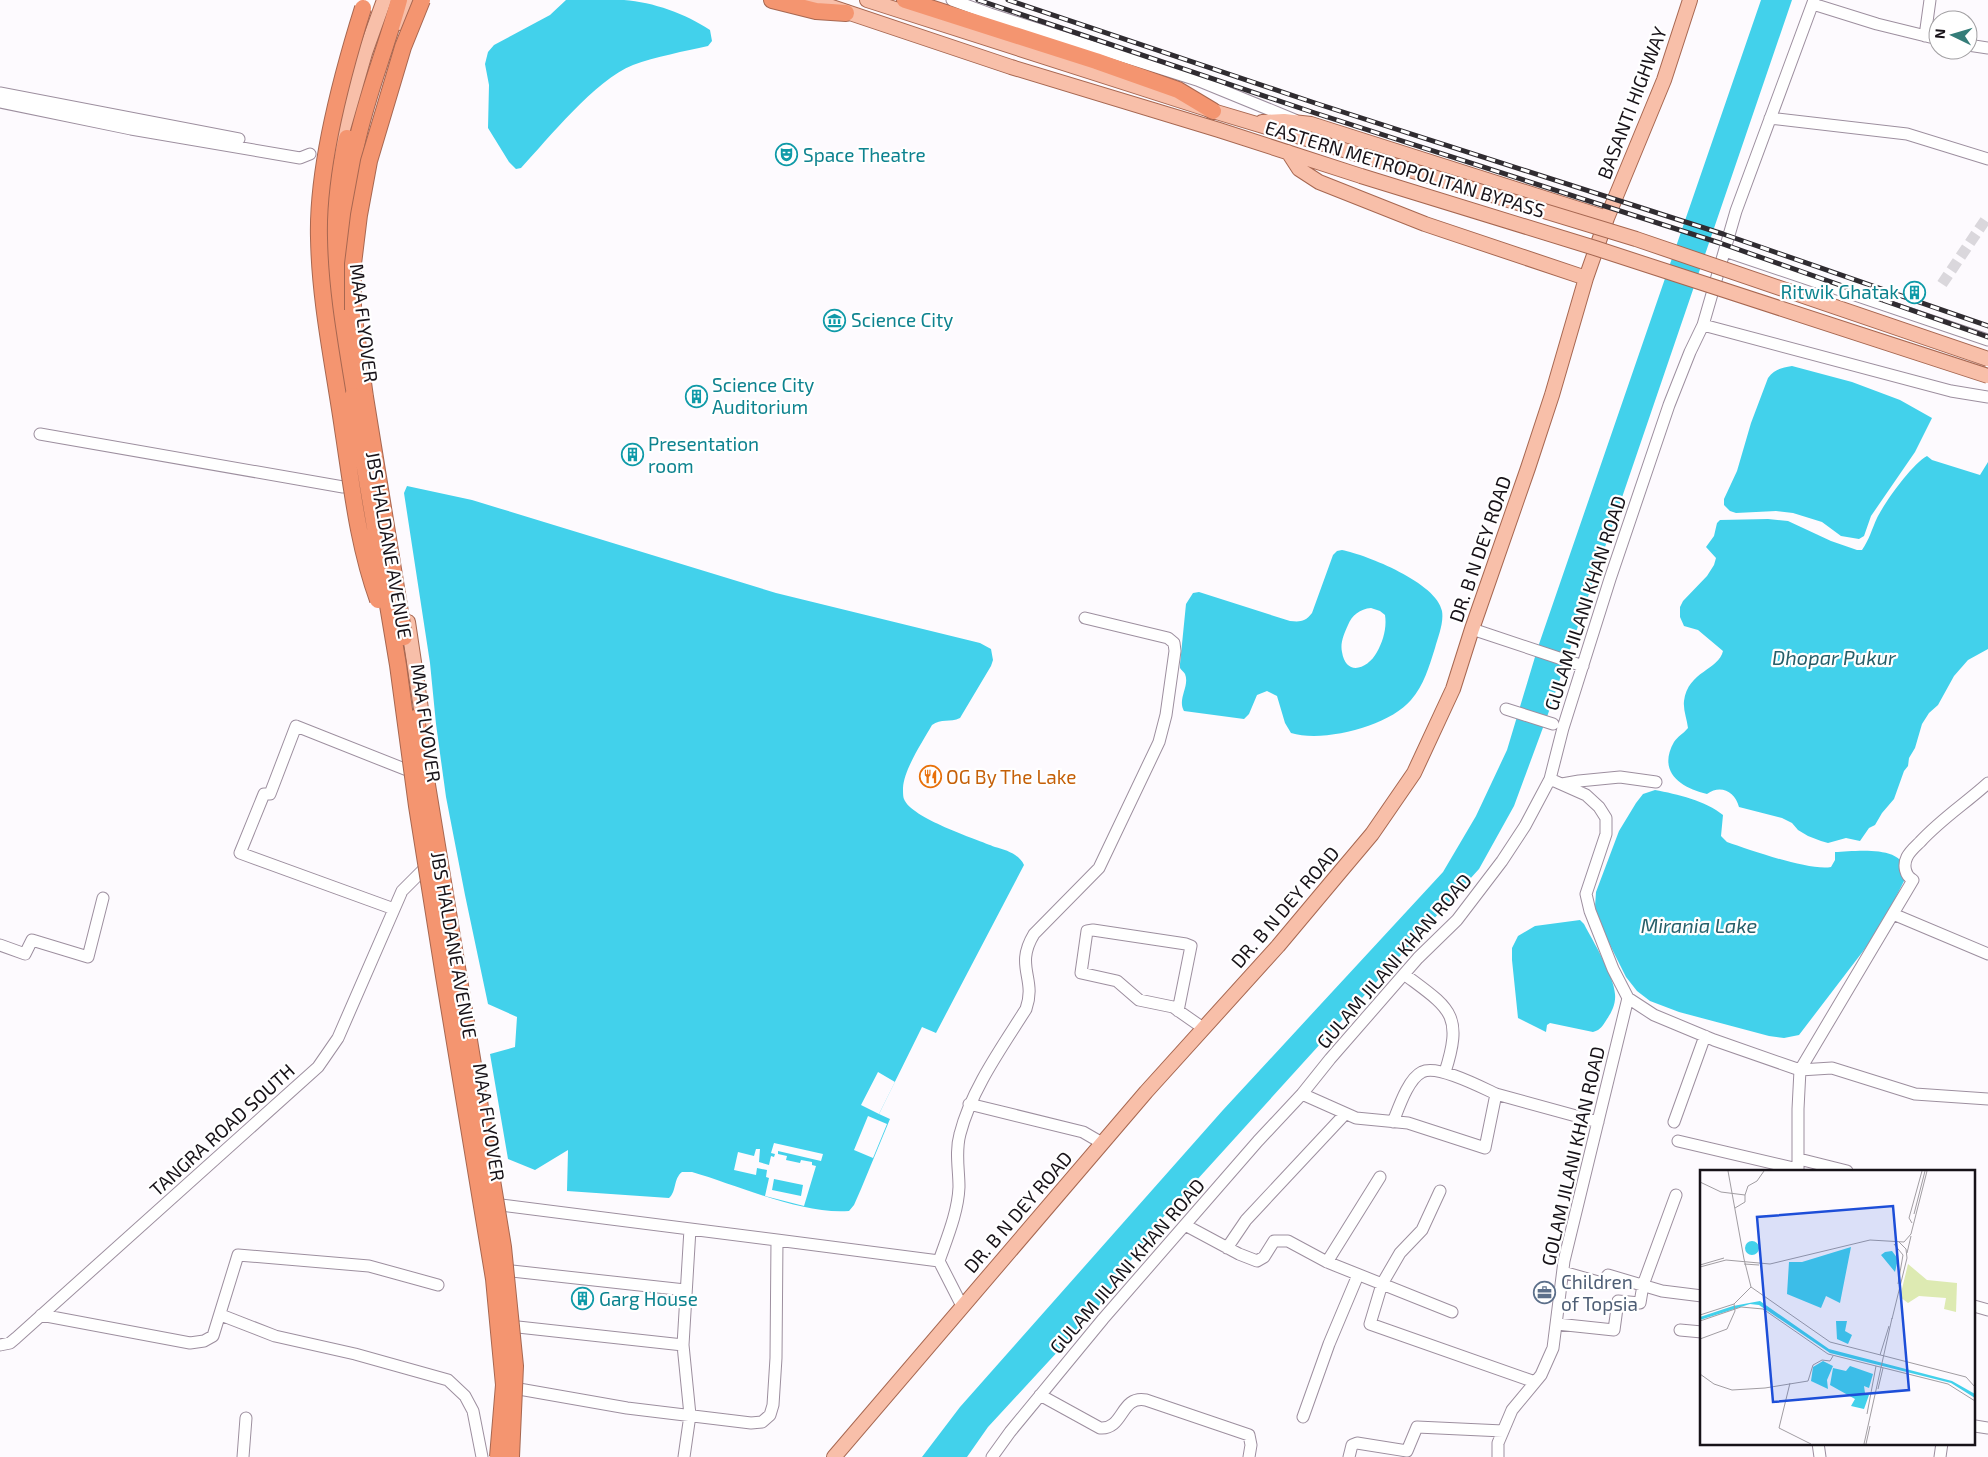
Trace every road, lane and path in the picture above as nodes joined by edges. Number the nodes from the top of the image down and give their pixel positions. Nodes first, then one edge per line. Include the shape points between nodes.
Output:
1 (367, 0) edge
2 (384, 0) edge
3 (389, 0) edge
4 (399, 0) edge
5 (408, 0) edge
6 (422, 0) edge
7 (772, 0) edge
8 (810, 0) edge
9 (867, 0) edge
10 (905, 0) edge
11 (952, 0) edge
12 (1690, 0) edge
13 (1930, 0) edge
14 (1814, 2) edge
15 (846, 13) junction
16 (1925, 36) junction
17 (1928, 36) edge
18 (0, 93) edge
19 (0, 102) edge
20 (1213, 111) junction
21 (1770, 118) junction
22 (1298, 121) junction
23 (1251, 122) junction
24 (1288, 152) junction
25 (1988, 159) edge
26 (1607, 218) junction
27 (1724, 251) junction
28 (1586, 278) junction
29 (352, 310) junction
30 (1703, 325) junction
31 (1988, 340) edge
32 (1988, 358) edge
33 (1988, 376) edge
34 (1988, 397) edge
35 (40, 434) dead end
36 (343, 487) dead end
37 (1084, 618) dead end
38 (1472, 629) junction
39 (394, 642) junction
40 (1583, 666) junction
41 (1506, 708) dead end
42 (1553, 724) dead end
43 (407, 770) junction
44 (1550, 779) junction
45 (1656, 782) dead end
46 (1988, 783) edge
47 (1562, 784) junction
48 (444, 867) junction
49 (423, 870) junction
50 (103, 898) dead end
51 (394, 909) junction
52 (1893, 914) junction
53 (0, 945) edge
54 (1988, 954) edge
55 (1404, 974) junction
56 (1628, 998) junction
57 (1178, 1011) junction
58 (1203, 1028) junction
59 (1705, 1036) junction
60 (1800, 1070) junction
61 (1445, 1072) junction
62 (1302, 1094) junction
63 (1496, 1094) junction
64 (1988, 1098) edge
65 (969, 1104) junction
66 (1345, 1114) junction
67 (1393, 1122) junction
68 (1598, 1122) junction
69 (1674, 1122) dead end
70 (1678, 1141) dead end
71 (1102, 1143) junction
72 (1798, 1166) edge
73 (1837, 1170) edge
74 (1380, 1177) dead end
75 (1440, 1191) dead end
76 (1676, 1195) dead end
77 (501, 1204) junction
78 (1185, 1225) junction
79 (690, 1229) junction
80 (777, 1240) junction
81 (1227, 1248) junction
82 (939, 1262) junction
83 (1327, 1262) junction
84 (512, 1271) junction
85 (1563, 1272) junction
86 (1358, 1275) junction
87 (438, 1284) dead end
88 (1382, 1284) junction
89 (1643, 1285) junction
90 (685, 1290) junction
91 (1700, 1296) edge
92 (962, 1306) junction
93 (1452, 1312) dead end
94 (41, 1315) junction
95 (220, 1315) junction
96 (1556, 1324) junction
97 (518, 1327) junction
98 (1680, 1330) dead end
99 (1700, 1332) edge
100 (683, 1345) junction
101 (0, 1346) edge
102 (1535, 1382) junction
103 (519, 1389) junction
104 (1040, 1395) junction
105 (690, 1415) junction
106 (1302, 1417) dead end
107 (246, 1418) dead end
108 (1503, 1431) junction
109 (1818, 1444) edge
110 (1942, 1444) edge
111 (242, 1457) edge
112 (482, 1457) edge
113 (493, 1457) edge
114 (498, 1457) edge
115 (511, 1457) edge
116 (517, 1457) edge
117 (684, 1457) edge
118 (834, 1457) edge
119 (992, 1457) edge
120 (1250, 1457) edge
121 (1349, 1457) edge
122 (1498, 1457) edge
123 (1820, 1457) edge
124 (1940, 1457) edge

1 - 39 highway, bridge via 334,120 324,172 319,243 322,289 363,552
2 - 43 main road, JBS HALDANE AVENUE via 336,155 328,229 333,307
3 - 39 highway, MAA FLYOVER, bridge via 355,106 334,208 335,262 343,335
4 - 29 highway, MAA FLYOVER, bridge via 366,106 350,176 347,246
5 - 48 main road, JBS HALDANE AVENUE via 361,155 356,216 357,277 377,442 411,640
6 - 29 highway, bridge via 403,48 369,161 357,230
7 - 15 highway via 816,11
8 - 15 main road, EASTERN METROPOLITAN BYPASS
9 - 20 main road
10 - 20 highway via 1178,90
11 - 22 street via 1197,80
12 - 26 main road, BASANTI HIGHWAY via 1658,97
13 - 16 street
14 - 16 street
14 - 21 street, GULAM JILANI KHAN ROAD
15 - 24 main road, EASTERN METROPOLITAN BYPASS
16 - 17 street
18 - 19 street via 310,154 300,158
20 - 23 main road
21 - 25 street via 1908,134
21 - 27 street, GULAM JILANI KHAN ROAD
22 - 23 main road
22 - 26 main road
23 - 32 main road, bridge via 1636,239
24 - 28 main road via 1299,169 1319,182 1425,224
24 - 33 main road, EASTERN METROPOLITAN BYPASS, bridge
26 - 28 main road, BASANTI HIGHWAY
27 - 30 street, GULAM JILANI KHAN ROAD
27 - 31 street
28 - 38 main road, DR. B N DEY ROAD via 1530,462
29 - 115 highway, MAA FLYOVER, bridge via 503,1247 515,1366
30 - 34 street via 1948,390
30 - 40 street, GULAM JILANI KHAN ROAD via 1669,406
35 - 36 street
37 - 65 street via 1168,638 1174,643 1164,726 1099,868 1029,942 1024,963 1030,992 1026,1009
38 - 40 street
38 - 58 main road, DR. B N DEY ROAD via 1453,690 1414,774 1372,834
39 - 114 highway, MAA FLYOVER, bridge via 495,1286 504,1385
40 - 44 street, GULAM JILANI KHAN ROAD
41 - 42 street
43 - 49 main road, JBS HALDANE AVENUE
43 - 51 street via 296,726 270,794 264,794 240,853
44 - 47 street
44 - 55 street, GULAM JILANI KHAN ROAD via 1525,826 1458,920
45 - 47 street via 1620,777
46 - 52 street via 1955,809 1907,857 1905,870 1913,880
47 - 56 street via 1586,795 1606,818 1606,834 1586,894 1613,969
48 - 49 street
48 - 77 main road, JBS HALDANE AVENUE
49 - 51 street, TANGRA ROAD SOUTH via 402,891
49 - 113 main road, JBS HALDANE AVENUE via 496,1332 497,1401
50 - 53 street via 88,957 32,940 25,954
51 - 94 street, TANGRA ROAD SOUTH via 338,1038 318,1067
52 - 54 street
52 - 60 street
55 - 61 street via 1441,1002 1450,1017 1454,1028 1453,1042
55 - 62 street, GULAM JILANI KHAN ROAD
56 - 59 street via 1654,1015
56 - 68 street, GOLAM JILANI KHAN ROAD
57 - 57 street via 1139,1000 1117,981 1081,973 1087,931 1191,946
57 - 58 street
58 - 71 main road, DR. B N DEY ROAD
59 - 60 street
59 - 69 street
60 - 64 street via 1832,1068 1915,1094
60 - 72 street
61 - 63 street
61 - 67 street via 1423,1072 1413,1081
62 - 66 street
62 - 78 street, GULAM JILANI KHAN ROAD
63 - 67 street via 1485,1148 1408,1123
63 - 68 street
65 - 71 street via 1083,1132
65 - 82 street via 956,1152 959,1189 954,1216
66 - 67 street
66 - 81 street via 1252,1213
68 - 85 street, GOLAM JILANI KHAN ROAD
70 - 72 street
71 - 92 main road, DR. B N DEY ROAD
72 - 73 street
74 - 83 street
75 - 88 street via 1422,1230 1400,1253
76 - 89 street
77 - 79 street
77 - 84 main road, JBS HALDANE AVENUE
78 - 81 street
78 - 104 street, GULAM JILANI KHAN ROAD
79 - 80 street
79 - 90 street
80 - 82 street
80 - 105 street via 776,1358 770,1415 762,1422 751,1423
81 - 83 street via 1257,1261 1274,1241 1281,1240
82 - 92 street
83 - 86 street
84 - 90 street
84 - 97 main road, JBS HALDANE AVENUE
85 - 89 street via 1602,1283 1608,1275
85 - 96 street, GOLAM JILANI KHAN ROAD
86 - 88 street
86 - 106 street via 1328,1344
87 - 95 street via 369,1266 238,1254
88 - 93 street
88 - 102 street via 1370,1324
89 - 91 street
89 - 96 street via 1640,1303 1618,1301 1614,1330
90 - 100 street
92 - 118 main road, DR. B N DEY ROAD
94 - 95 street via 190,1344 214,1336
94 - 101 street, TANGRA ROAD SOUTH via 10,1343
95 - 112 street via 275,1336 355,1354 453,1383 473,1411
96 - 102 street, GOLAM JILANI KHAN ROAD via 1553,1348
97 - 100 street
97 - 103 main road, JBS HALDANE AVENUE
98 - 99 street
100 - 105 street
102 - 108 street, GOLAM JILANI KHAN ROAD via 1512,1410
103 - 105 street via 627,1408
103 - 116 main road, JBS HALDANE AVENUE
104 - 119 street, GULAM JILANI KHAN ROAD
104 - 120 street via 1100,1428 1113,1425 1132,1400 1146,1400 1248,1434
105 - 117 street
107 - 111 street
108 - 121 street via 1417,1427 1407,1451 1357,1443 1352,1446
108 - 122 street, GOLAM JILANI KHAN ROAD via 1498,1442
109 - 123 street
110 - 124 street

